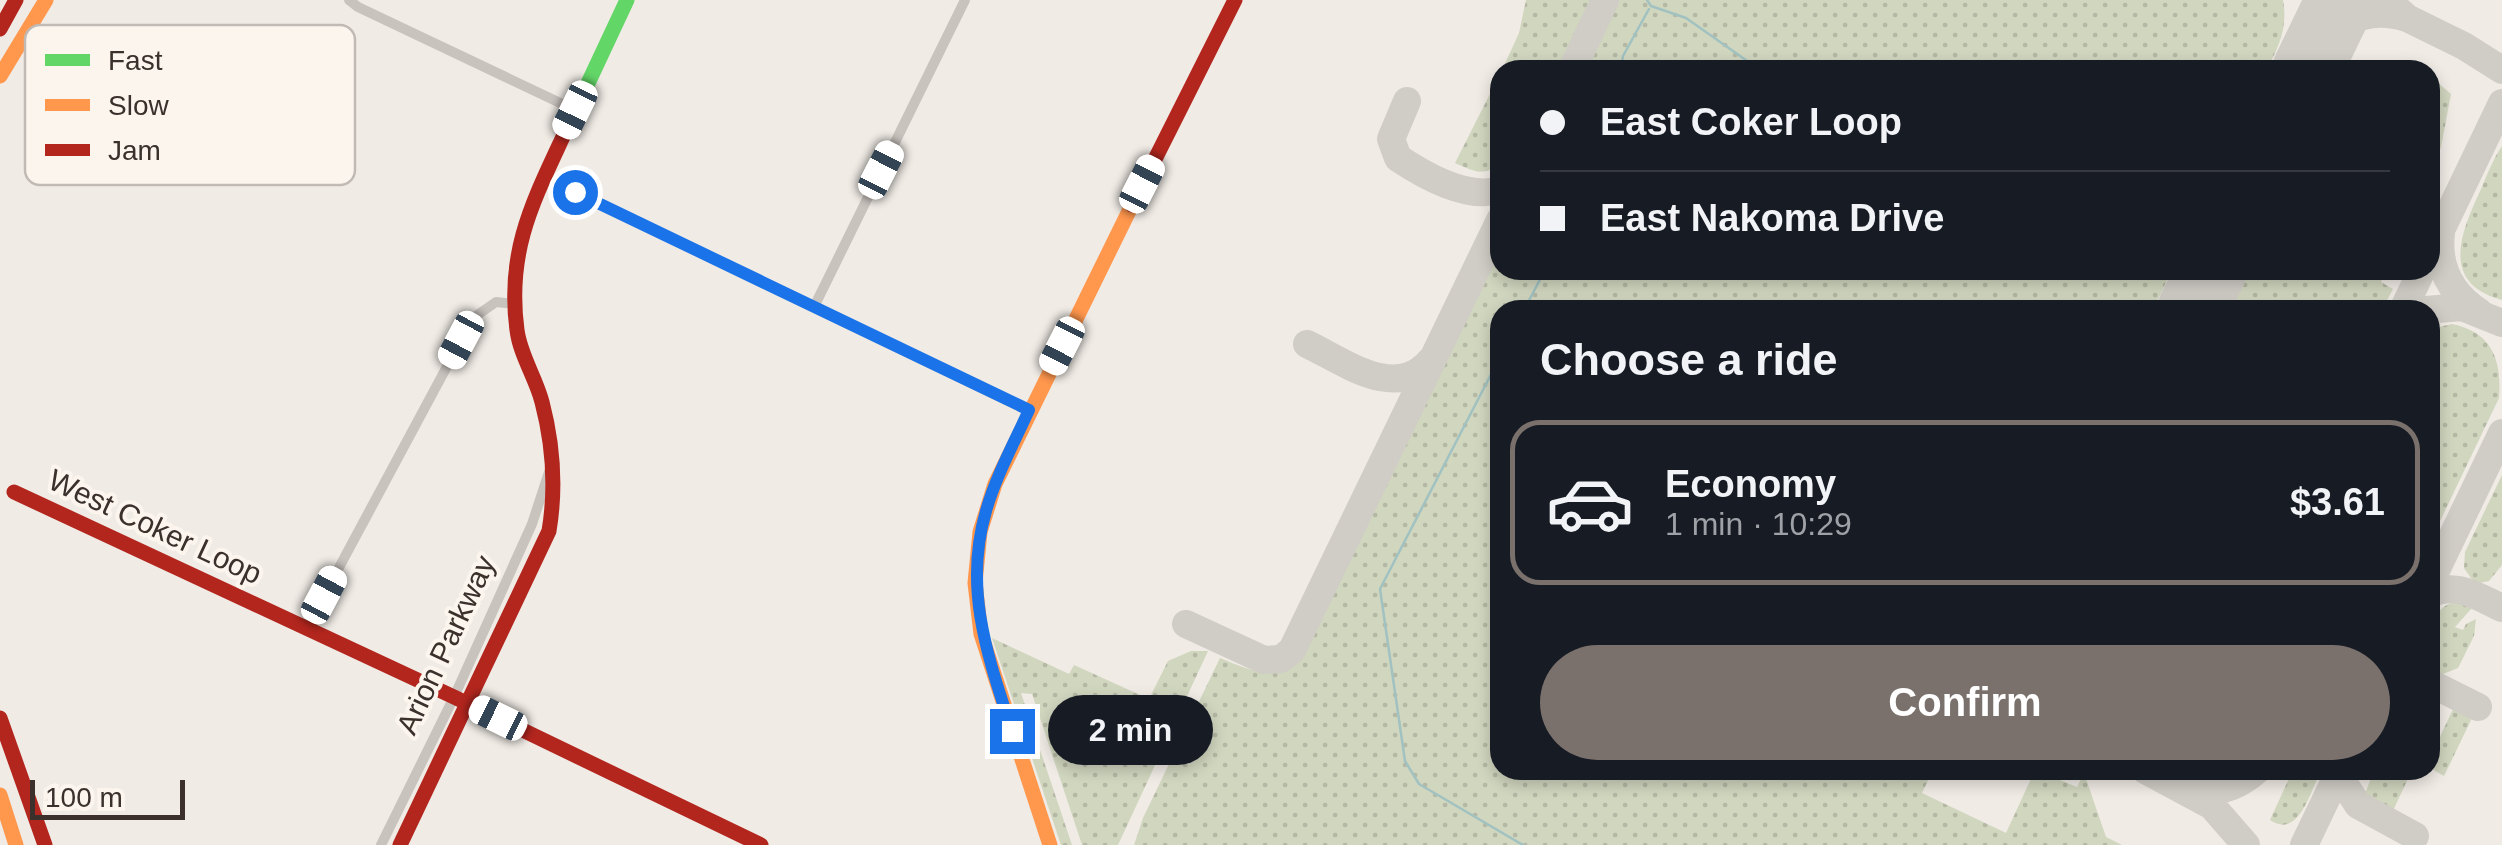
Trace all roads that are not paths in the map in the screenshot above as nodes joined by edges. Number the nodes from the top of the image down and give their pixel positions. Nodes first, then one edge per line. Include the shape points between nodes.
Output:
1 (16, 0) edge
2 (46, 0) edge
3 (349, 0) edge
4 (627, 0) edge
5 (965, 0) edge
6 (1235, 0) edge
7 (29, 25) edge
8 (0, 30) edge
9 (25, 31) edge
10 (0, 76) edge
11 (575, 110) junction
12 (543, 177) junction
13 (514, 304) junction
14 (814, 307) junction
15 (1029, 410) junction
16 (14, 492) dead end
17 (306, 629) junction
18 (462, 700) junction
19 (0, 718) edge
20 (0, 796) edge
21 (16, 845) edge
22 (45, 845) edge
23 (382, 845) edge
24 (400, 845) edge
25 (761, 845) edge
26 (1050, 845) edge

1 - 8 main road
2 - 7 main road
3 - 11 street
4 - 11 main road, Arion Parkway
5 - 14 street
6 - 15 main road
9 - 10 main road
11 - 12 main road, Arion Parkway
12 - 13 main road, Arion Parkway via 518,247
12 - 14 street
13 - 17 street via 496,302 473,318
13 - 18 main road, Arion Parkway via 517,334 547,422 550,531
14 - 15 street
15 - 26 main road via 986,508 976,608
16 - 17 main road, West Coker Loop
17 - 18 main road, West Coker Loop
18 - 23 street, Arion Parkway
18 - 24 main road, Arion Parkway
18 - 25 main road, West Coker Loop
19 - 22 main road
20 - 21 main road

